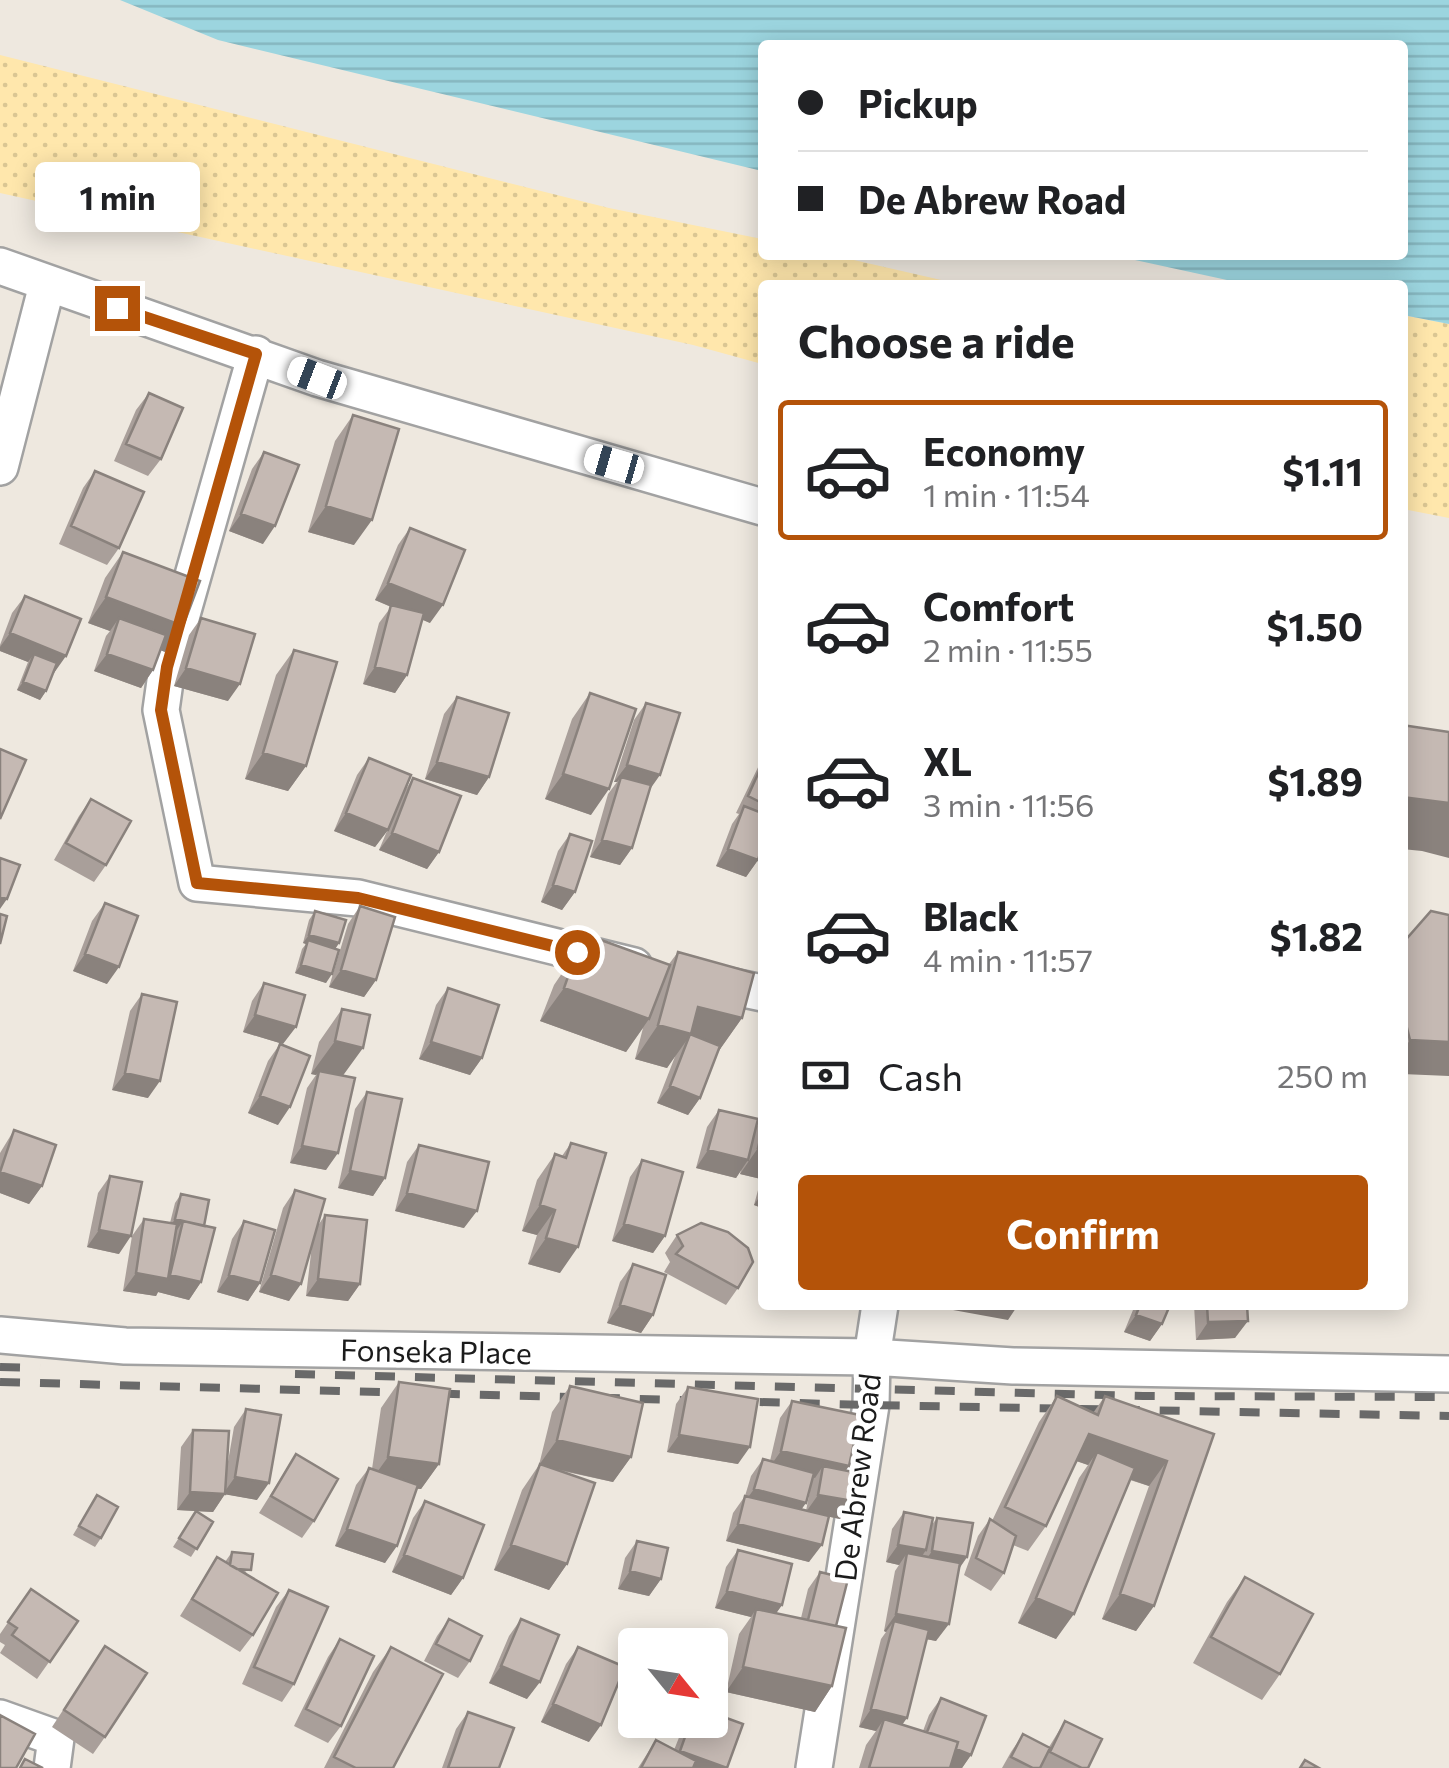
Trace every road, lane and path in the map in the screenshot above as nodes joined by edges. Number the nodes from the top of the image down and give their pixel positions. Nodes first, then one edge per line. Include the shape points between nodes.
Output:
1 (0, 266) edge
2 (47, 285) junction
3 (256, 354) junction
4 (0, 467) edge
5 (758, 505) edge
6 (758, 992) edge
7 (879, 1310) edge
8 (0, 1335) edge
9 (872, 1356) junction
10 (1449, 1374) edge
11 (0, 1718) edge
12 (52, 1768) edge
13 (814, 1768) edge

1 - 2 street
2 - 3 street
2 - 4 street
3 - 5 street via 317,378
3 - 6 street via 167,667 161,710 197,883 358,898
7 - 9 street, De Abrew Road
8 - 9 street, Fonseka Place via 125,1346
9 - 10 street, Fonseka Place via 1013,1366
9 - 13 street, De Abrew Road via 871,1405
11 - 12 street via 56,1738

